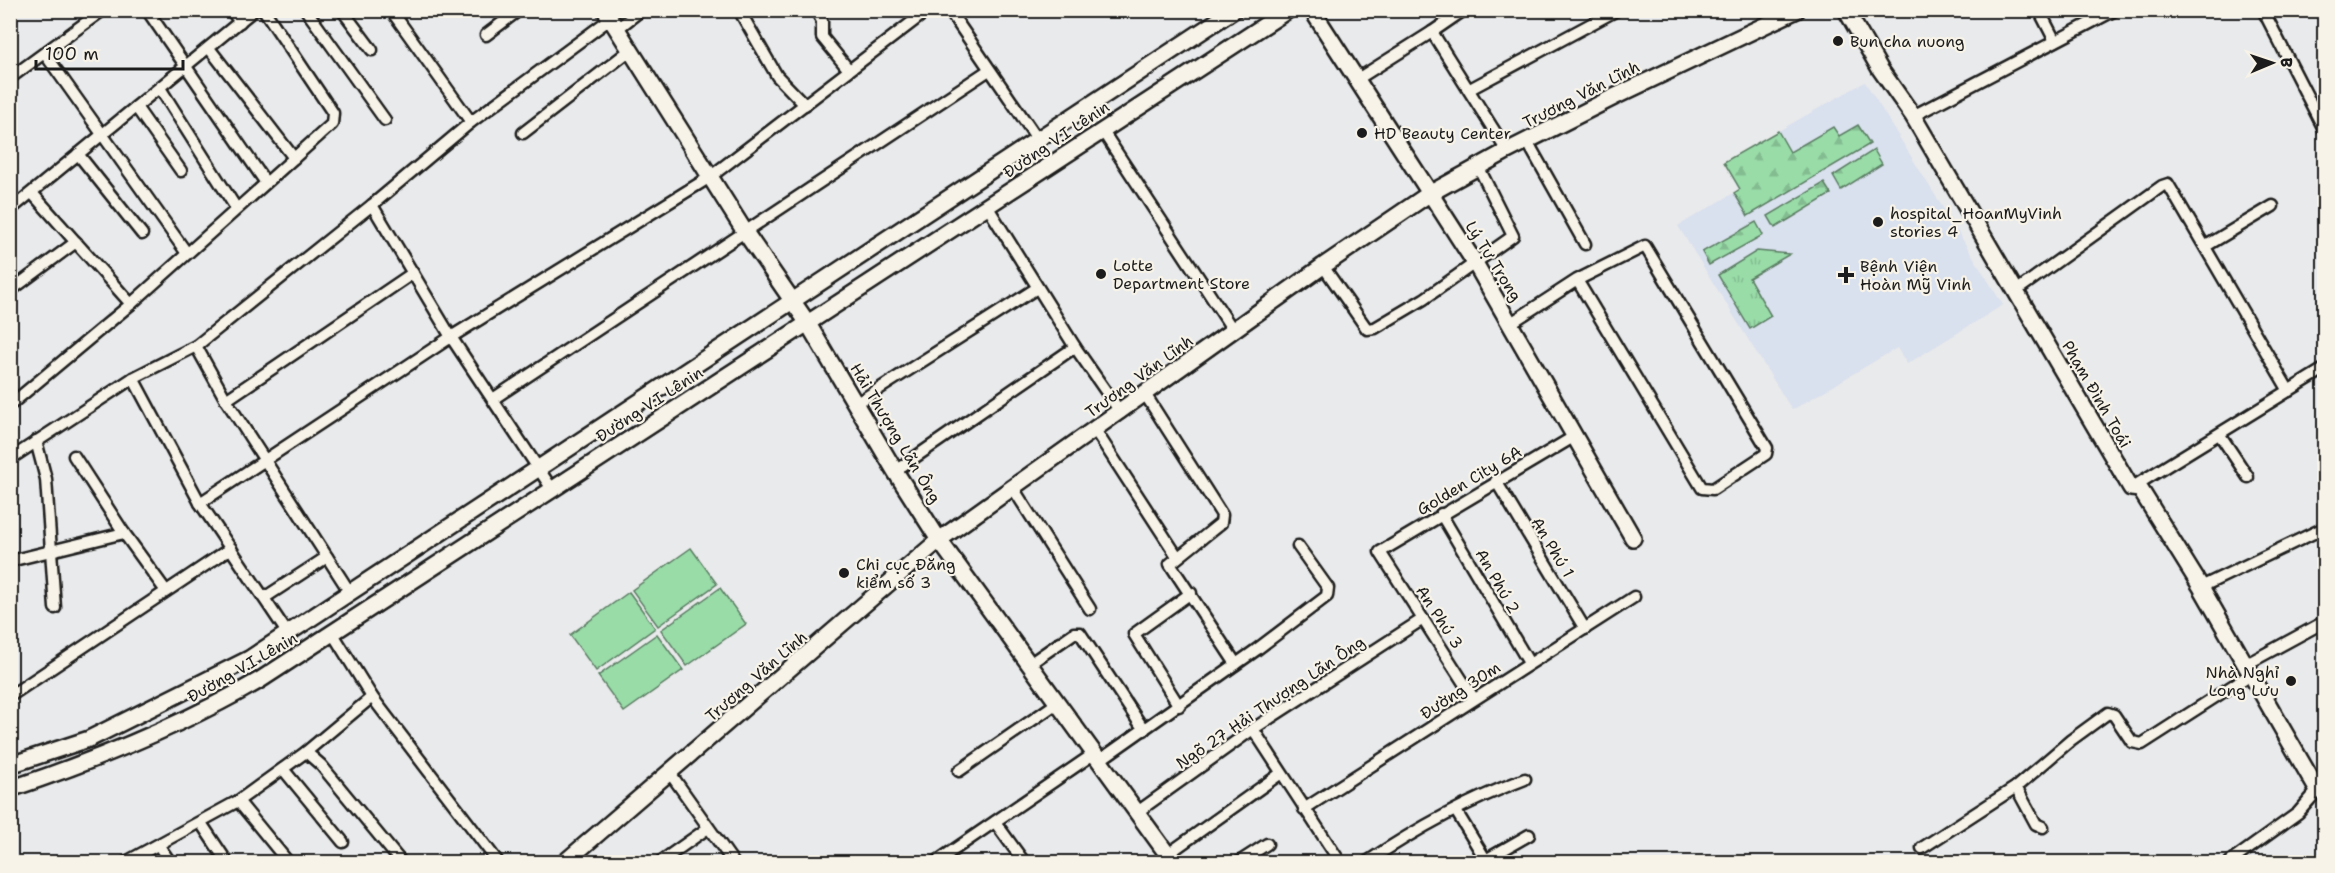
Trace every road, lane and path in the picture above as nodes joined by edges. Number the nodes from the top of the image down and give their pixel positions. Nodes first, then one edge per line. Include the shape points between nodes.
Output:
1 (103, 10) edge
2 (147, 10) edge
3 (231, 10) edge
4 (254, 10) edge
5 (264, 10) edge
6 (306, 10) edge
7 (342, 10) edge
8 (391, 10) edge
9 (519, 10) edge
10 (641, 10) edge
11 (739, 10) edge
12 (816, 10) edge
13 (928, 10) edge
14 (949, 10) edge
15 (1234, 10) edge
16 (1288, 10) edge
17 (1312, 10) edge
18 (1464, 10) edge
19 (1617, 10) edge
20 (1797, 10) edge
21 (1846, 10) edge
22 (2039, 10) edge
23 (2115, 10) edge
24 (2263, 10) edge
25 (611, 20) edge
26 (240, 22) junction
27 (1431, 32) junction
28 (486, 35) dead end
29 (2055, 41) junction
30 (209, 48) junction
31 (372, 50) dead end
32 (629, 51) junction
33 (45, 54) junction
34 (187, 67) junction
35 (849, 70) junction
36 (989, 70) junction
37 (10, 78) edge
38 (1356, 80) junction
39 (160, 88) junction
40 (1470, 89) junction
41 (806, 105) junction
42 (136, 107) junction
43 (1913, 116) junction
44 (2322, 117) edge
45 (385, 120) dead end
46 (471, 122) junction
47 (2325, 129) edge
48 (1102, 130) junction
49 (102, 134) junction
50 (523, 134) dead end
51 (1038, 140) junction
52 (1527, 141) junction
53 (1507, 151) junction
54 (78, 154) junction
55 (294, 158) junction
56 (1479, 168) junction
57 (182, 171) dead end
58 (710, 177) junction
59 (266, 183) junction
60 (32, 193) junction
61 (1429, 194) junction
62 (372, 206) junction
63 (987, 206) junction
64 (2273, 206) dead end
65 (236, 208) junction
66 (10, 210) edge
67 (746, 232) junction
68 (142, 234) dead end
69 (76, 242) junction
70 (1586, 244) dead end
71 (2206, 246) junction
72 (186, 252) junction
73 (1475, 263) junction
74 (1323, 266) junction
75 (413, 273) junction
76 (1577, 280) junction
77 (1037, 288) junction
78 (10, 291) edge
79 (2016, 291) junction
80 (793, 302) junction
81 (132, 304) junction
82 (807, 322) junction
83 (1511, 323) junction
84 (1233, 330) junction
85 (451, 337) junction
86 (196, 346) junction
87 (1075, 347) junction
88 (2325, 369) edge
89 (133, 378) junction
90 (2289, 391) junction
91 (1145, 394) junction
92 (493, 399) junction
93 (226, 400) junction
94 (857, 403) junction
95 (10, 405) edge
96 (1121, 413) junction
97 (1095, 430) junction
98 (2220, 435) junction
99 (1575, 436) junction
100 (36, 441) junction
101 (74, 456) dead end
102 (10, 459) edge
103 (264, 459) junction
104 (539, 469) junction
105 (895, 471) junction
106 (2248, 477) dead end
107 (1496, 481) junction
108 (1014, 488) junction
109 (2131, 488) junction
110 (552, 489) junction
111 (200, 503) junction
112 (1441, 514) junction
113 (2325, 528) edge
114 (124, 533) junction
115 (1633, 538) dead end
116 (939, 540) junction
117 (1298, 546) dead end
118 (231, 548) junction
119 (52, 549) junction
120 (415, 552) junction
121 (1380, 552) joint
122 (1176, 556) junction
123 (327, 557) junction
124 (10, 561) edge
125 (427, 571) junction
126 (2202, 587) junction
127 (166, 591) junction
128 (1191, 593) junction
129 (351, 594) junction
130 (1634, 597) dead end
131 (264, 598) junction
132 (55, 608) dead end
133 (1089, 609) dead end
134 (1422, 619) junction
135 (2325, 622) edge
136 (1585, 628) junction
137 (288, 634) junction
138 (333, 634) junction
139 (1529, 663) junction
140 (1028, 664) junction
141 (1236, 664) junction
142 (2248, 670) junction
143 (10, 696) edge
144 (372, 697) junction
145 (1474, 699) junction
146 (1057, 703) junction
147 (1179, 706) junction
148 (1253, 729) junction
149 (1144, 730) junction
150 (306, 752) junction
151 (1097, 757) junction
152 (10, 765) edge
153 (283, 769) junction
154 (959, 771) dead end
155 (670, 773) junction
156 (1280, 774) junction
157 (1525, 779) dead end
158 (2016, 787) junction
159 (2321, 787) edge
160 (10, 789) edge
161 (238, 801) junction
162 (1304, 809) junction
163 (1456, 811) junction
164 (1136, 813) junction
165 (996, 822) junction
166 (201, 823) junction
167 (2043, 827) dead end
168 (708, 828) junction
169 (1529, 835) dead end
170 (343, 842) dead end
171 (1267, 844) dead end
172 (159, 846) junction
173 (1922, 848) dead end
174 (1171, 858) edge
175 (127, 862) edge
176 (170, 862) edge
177 (227, 862) edge
178 (288, 862) edge
179 (401, 862) edge
180 (498, 862) edge
181 (565, 862) edge
182 (660, 862) edge
183 (733, 862) edge
184 (936, 862) edge
185 (1024, 862) edge
186 (1239, 862) edge
187 (1340, 862) edge
188 (1367, 862) edge
189 (1485, 862) edge
190 (2230, 862) edge

1 - 33 street
2 - 34 street
3 - 26 street
4 - 26 street
5 - 55 street via 333,113 332,124
6 - 45 street
7 - 31 street
8 - 46 street
9 - 28 street
10 - 25 street
11 - 41 street via 777,76
12 - 35 street via 822,21 822,37
13 - 35 street
14 - 36 street
15 - 51 street, Đường V.I Lênin
16 - 48 street, Đường V.I Lênin
17 - 38 street, Lý Tự Trọng
18 - 27 street
19 - 40 street
20 - 52 street, Trương Văn Lĩnh
21 - 43 street, Phạm Đình Toái
22 - 29 street
23 - 29 street
24 - 44 street
25 - 32 street, Hải Thượng Lãn Ông
25 - 46 street
26 - 30 street
27 - 38 street
27 - 40 street
29 - 43 street
30 - 34 street
30 - 55 street
32 - 50 street
32 - 58 street, Hải Thượng Lãn Ông
33 - 37 street
33 - 49 street
34 - 39 street
34 - 59 street
35 - 41 street
36 - 51 street
36 - 67 street
38 - 61 street, Lý Tự Trọng
39 - 42 street
39 - 65 street
40 - 53 street
41 - 58 street
42 - 49 street
42 - 57 street
43 - 79 street, Phạm Đình Toái
44 - 47 street
46 - 62 street
48 - 63 street, Đường V.I Lênin
48 - 84 street
49 - 54 street
49 - 72 street
51 - 80 street, Đường V.I Lênin
52 - 53 street, Trương Văn Lĩnh
52 - 70 street
53 - 56 street, Trương Văn Lĩnh
54 - 60 street
54 - 68 street
55 - 59 street
56 - 61 street, Trương Văn Lĩnh
56 - 73 street via 1513,236
58 - 67 street, Hải Thượng Lãn Ông
58 - 85 street
59 - 65 street
60 - 66 street
60 - 69 street
61 - 73 street, Lý Tự Trọng
61 - 74 street, Trương Văn Lĩnh
62 - 75 street
62 - 86 street
63 - 77 street
63 - 82 street, Đường V.I Lênin
64 - 71 street
65 - 72 street
67 - 80 street, Hải Thượng Lãn Ông
67 - 92 street
69 - 78 street
69 - 81 street
71 - 79 street via 2172,187 2165,184
71 - 90 street
72 - 81 street
73 - 74 street via 1414,306 1370,329
73 - 83 street, Lý Tự Trọng
74 - 84 street, Trương Văn Lĩnh
75 - 85 street
75 - 93 street
76 - 76 street via 1702,488 1713,489 1766,454 1767,448 1647,247 1640,246
76 - 83 street
77 - 87 street
77 - 94 street
79 - 109 street, Phạm Đình Toái
80 - 82 street, Hải Thượng Lãn Ông
80 - 104 street, Đường V.I Lênin
81 - 95 street
82 - 94 street, Hải Thượng Lãn Ông
82 - 110 street, Đường V.I Lênin
83 - 99 street, Lý Tự Trọng
84 - 91 street, Trương Văn Lĩnh
85 - 92 street
85 - 103 street
86 - 89 street
86 - 93 street
87 - 96 street
87 - 105 street
88 - 90 street
89 - 100 street
89 - 111 street
90 - 98 street
91 - 96 street, Trương Văn Lĩnh
91 - 122 street via 1223,517 1221,523
92 - 104 street
93 - 103 street
94 - 105 street, Hải Thượng Lãn Ông
96 - 97 street, Trương Văn Lĩnh
97 - 108 street, Trương Văn Lĩnh
97 - 122 street
98 - 106 street
98 - 109 street
99 - 107 street, Golden City 6A
99 - 115 street, Lý Tự Trọng
100 - 102 street
100 - 119 street via 46,478
101 - 114 street
103 - 111 street
103 - 123 street
104 - 110 street
104 - 120 street, Đường V.I Lênin
105 - 116 street, Hải Thượng Lãn Ông
107 - 112 street, Golden City 6A
107 - 136 street, An Phú 1
108 - 116 street, Trương Văn Lĩnh
108 - 133 street
109 - 126 street, Phạm Đình Toái via 2140,489
110 - 125 street, Đường V.I Lênin
111 - 118 street
112 - 121 street, Golden City 6A
112 - 139 street, An Phú 2
113 - 126 street
114 - 119 street
114 - 127 street
116 - 140 street, Hải Thượng Lãn Ông
116 - 155 street, Trương Văn Lĩnh
117 - 141 street via 1329,595
118 - 127 street
118 - 131 street
119 - 124 street
119 - 132 street
120 - 125 street
120 - 129 street, Đường V.I Lênin
121 - 134 street, An Phú 3
122 - 128 street via 1171,568
123 - 129 street
123 - 131 street
125 - 138 street, Đường V.I Lênin
126 - 142 street, Phạm Đình Toái
127 - 143 street
128 - 141 street
128 - 147 street via 1134,634
129 - 137 street, Đường V.I Lênin
130 - 136 street, Đường 30m
131 - 137 street
134 - 145 street, An Phú 3
134 - 148 street, Ngõ 27 Hải Thượng Lãn Ông
135 - 142 street
136 - 139 street, Đường 30m
137 - 152 street, Đường V.I Lênin via 171,701 89,739
138 - 144 street
138 - 160 street, Đường V.I Lênin via 209,710 97,760
139 - 145 street, Đường 30m
140 - 146 street, Hải Thượng Lãn Ông
140 - 149 street via 1075,632 1080,633
141 - 147 street
142 - 158 street via 2142,744 2132,742 2114,715 2108,713
142 - 159 street, Phạm Đình Toái
144 - 150 street
144 - 180 street
145 - 162 street, Đường 30m
146 - 151 street, Hải Thượng Lãn Ông
146 - 154 street
147 - 149 street
148 - 156 street
148 - 164 street, Ngõ 27 Hải Thượng Lãn Ông
149 - 151 street
150 - 153 street
150 - 179 street
151 - 164 street, Hải Thượng Lãn Ông
151 - 165 street
153 - 161 street
153 - 170 street
155 - 168 street
155 - 181 street, Trương Văn Lĩnh
156 - 162 street
156 - 174 street
157 - 163 street
158 - 167 street via 2036,824
158 - 173 street
159 - 190 street via 2298,813
161 - 166 street
161 - 178 street
162 - 187 street
163 - 188 street
163 - 189 street
164 - 174 street, Hải Thượng Lãn Ông
165 - 184 street
165 - 185 street
166 - 172 street
166 - 177 street
168 - 182 street
168 - 183 street
169 - 189 street
171 - 186 street
172 - 175 street
172 - 176 street

